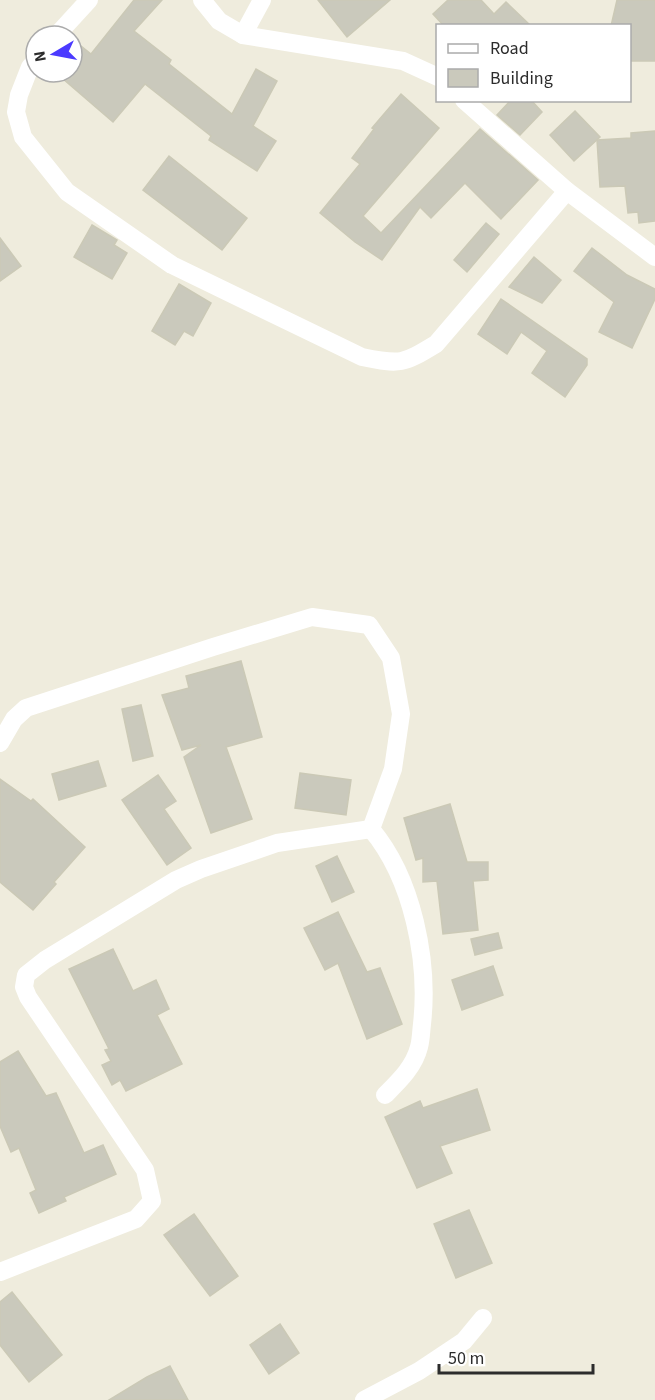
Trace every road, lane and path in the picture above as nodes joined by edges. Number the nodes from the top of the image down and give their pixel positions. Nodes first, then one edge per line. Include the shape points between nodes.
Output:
1 (89, 0) edge
2 (202, 0) edge
3 (262, 0) edge
4 (67, 24) edge
5 (243, 35) junction
6 (436, 76) edge
7 (24, 82) edge
8 (466, 102) edge
9 (567, 191) junction
10 (655, 257) edge
11 (0, 743) edge
12 (371, 829) junction
13 (385, 1095) dead end
14 (0, 1272) edge
15 (483, 1318) dead end
16 (364, 1400) edge

1 - 4 street
2 - 5 street via 219,21
3 - 5 street
5 - 6 street via 403,61
7 - 9 street via 16,112 23,137 67,192 172,265 362,357 389,362 409,360 436,344
8 - 9 street
9 - 10 street
11 - 12 street via 14,719 26,708 213,647 312,617 369,626 391,658 401,714 393,769
12 - 13 street via 384,845 411,906 425,998 419,1047 407,1072
12 - 14 street via 277,843 201,869 176,880 26,975 24,987 28,997 145,1170 152,1201 136,1219
15 - 16 street via 464,1341

